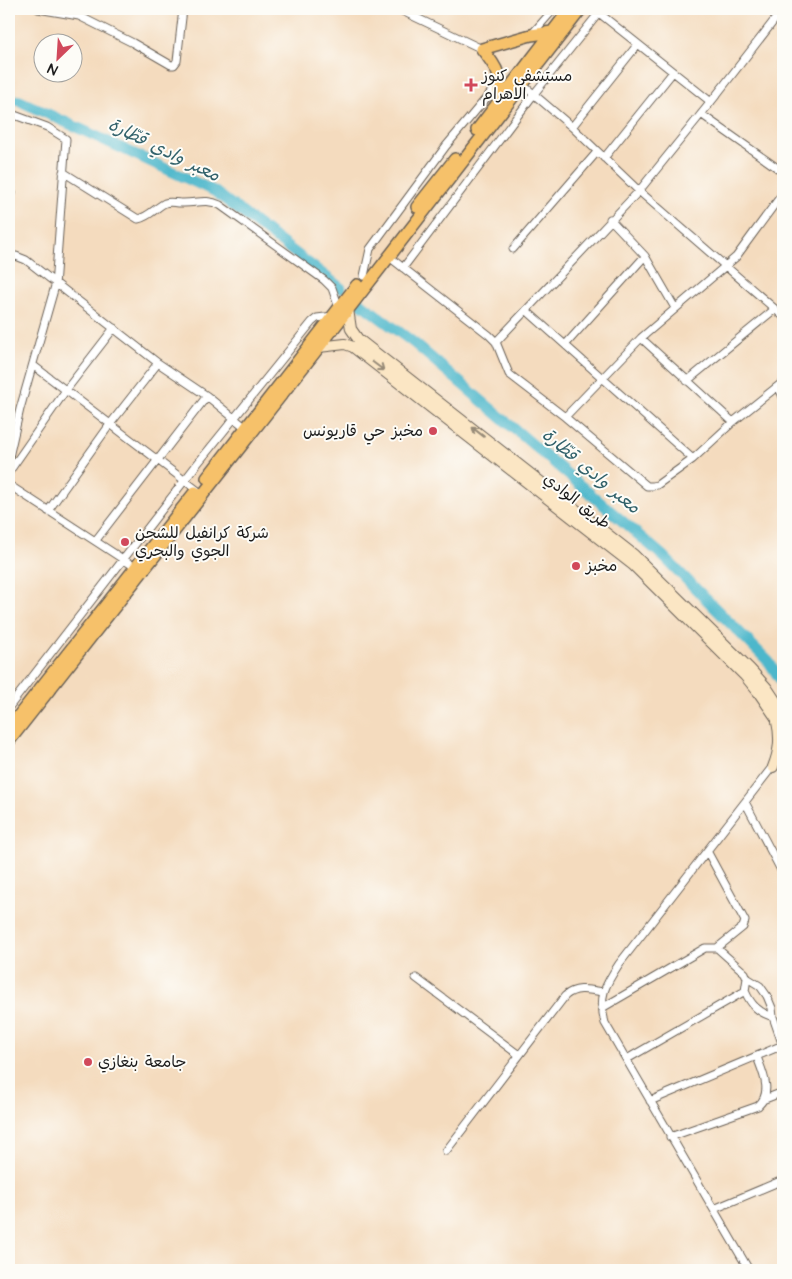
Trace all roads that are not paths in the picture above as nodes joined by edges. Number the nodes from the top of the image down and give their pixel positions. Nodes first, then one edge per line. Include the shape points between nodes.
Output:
1 (38, 9) edge
2 (182, 9) edge
3 (398, 9) edge
4 (554, 9) edge
5 (570, 9) edge
6 (581, 9) edge
7 (783, 9) edge
8 (600, 11) edge
9 (552, 32) junction
10 (531, 35) junction
11 (638, 44) junction
12 (482, 49) junction
13 (673, 72) junction
14 (500, 82) junction
15 (523, 85) junction
16 (534, 94) junction
17 (711, 102) junction
18 (498, 103) junction
19 (9, 113) edge
20 (701, 114) junction
21 (572, 127) junction
22 (597, 152) junction
23 (604, 158) junction
24 (63, 172) junction
25 (783, 172) edge
26 (9, 183) edge
27 (418, 184) junction
28 (638, 190) junction
29 (429, 191) junction
30 (783, 194) edge
31 (9, 209) edge
32 (610, 219) junction
33 (513, 249) dead end
34 (388, 256) junction
35 (645, 256) junction
36 (9, 257) edge
37 (726, 266) junction
38 (403, 268) junction
39 (364, 276) junction
40 (56, 282) junction
41 (675, 308) junction
42 (775, 309) junction
43 (526, 310) junction
44 (340, 311) junction
45 (783, 316) edge
46 (114, 328) junction
47 (300, 336) junction
48 (641, 338) junction
49 (496, 342) junction
50 (356, 343) junction
51 (566, 344) junction
52 (314, 346) junction
53 (158, 363) junction
54 (34, 366) junction
55 (603, 377) junction
56 (687, 381) junction
57 (780, 384) edge
58 (66, 390) junction
59 (207, 396) junction
60 (783, 397) edge
61 (565, 417) junction
62 (234, 418) junction
63 (733, 422) junction
64 (111, 423) junction
65 (246, 428) junction
66 (9, 457) edge
67 (157, 459) junction
68 (693, 459) junction
69 (9, 472) edge
70 (184, 481) junction
71 (9, 485) edge
72 (197, 490) junction
73 (48, 511) junction
74 (96, 540) junction
75 (124, 559) junction
76 (136, 567) junction
77 (14, 700) junction
78 (9, 706) edge
79 (24, 708) junction
80 (779, 714) edge
81 (9, 728) edge
82 (783, 728) edge
83 (9, 741) edge
84 (783, 754) edge
85 (783, 764) edge
86 (773, 767) junction
87 (745, 802) junction
88 (707, 851) junction
89 (783, 874) edge
90 (717, 948) junction
91 (416, 978) dead end
92 (748, 978) junction
93 (745, 991) junction
94 (603, 992) junction
95 (602, 1008) junction
96 (772, 1017) junction
97 (783, 1046) edge
98 (520, 1055) junction
99 (757, 1057) junction
100 (627, 1059) junction
101 (783, 1092) edge
102 (765, 1099) junction
103 (650, 1101) junction
104 (670, 1137) junction
105 (446, 1151) dead end
106 (783, 1180) edge
107 (714, 1209) junction
108 (749, 1270) edge

1 - 2 street via 79,16 174,65
3 - 12 street
4 - 10 street
5 - 9 highway
6 - 15 highway
7 - 17 street
8 - 11 street
8 - 16 street
9 - 10 highway
9 - 18 highway
10 - 12 highway
11 - 13 street
11 - 21 street
12 - 14 highway via 499,73
13 - 17 street
13 - 23 street
14 - 18 highway
14 - 27 street
15 - 16 street
15 - 34 highway
16 - 21 street
16 - 38 street
17 - 20 street
18 - 29 highway
19 - 24 street via 47,126 66,139
20 - 25 street
20 - 28 street
21 - 22 street
22 - 23 street
22 - 33 street
23 - 28 street
24 - 40 street
24 - 44 street via 138,219 167,202 200,200 220,205 324,280 332,288
26 - 31 street via 12,194
27 - 29 street
27 - 39 street via 370,249
28 - 32 street
28 - 37 street
29 - 39 highway
30 - 37 street via 746,246
32 - 35 street
32 - 43 street
34 - 38 street
34 - 44 highway
35 - 41 street
35 - 51 street
36 - 40 street via 26,260
37 - 41 street
37 - 42 street
38 - 49 street
39 - 44 highway
40 - 46 street
40 - 54 street
41 - 48 street
42 - 45 street
42 - 56 street
43 - 49 street
43 - 51 street
44 - 47 street via 317,318
44 - 50 main road
44 - 52 highway
44 - 52 highway
46 - 53 street
46 - 58 street
47 - 52 street
47 - 62 street
48 - 55 street
48 - 56 street
49 - 61 street via 509,374
50 - 52 main road
50 - 80 main road, طريق الوادي via 647,567 750,668 767,688
51 - 55 street
52 - 65 highway
52 - 83 highway
53 - 59 street
53 - 64 street
54 - 58 street
54 - 66 street
55 - 61 street
55 - 68 street
56 - 63 street
57 - 60 street
57 - 63 street
58 - 64 street
58 - 69 street
59 - 62 street
59 - 67 street
61 - 68 street via 647,486 657,485
62 - 65 street
62 - 70 street
63 - 68 street
64 - 67 street
64 - 73 street
65 - 72 highway
67 - 70 street
67 - 74 street
70 - 72 street
70 - 75 street
71 - 73 street
72 - 76 highway
73 - 74 street
74 - 75 street
75 - 76 street
75 - 77 street
76 - 79 highway
77 - 78 street
77 - 79 street
79 - 81 highway
80 - 82 main road, طريق الوادي
80 - 86 main road via 780,740
84 - 86 street
85 - 86 main road
86 - 87 street
87 - 88 street
87 - 89 street
88 - 90 street via 745,922
88 - 94 street via 619,964
90 - 92 street
90 - 95 street via 705,948
91 - 98 street
92 - 93 street
92 - 96 street via 767,996
93 - 96 street via 750,1003
93 - 100 street
94 - 95 street
94 - 98 street via 570,991
95 - 100 street via 606,1023
96 - 97 street
97 - 99 street
98 - 105 street
99 - 102 street via 766,1086
99 - 103 street
100 - 103 street
101 - 102 street
102 - 104 street via 758,1106
103 - 104 street
104 - 107 street
106 - 107 street
107 - 108 street

